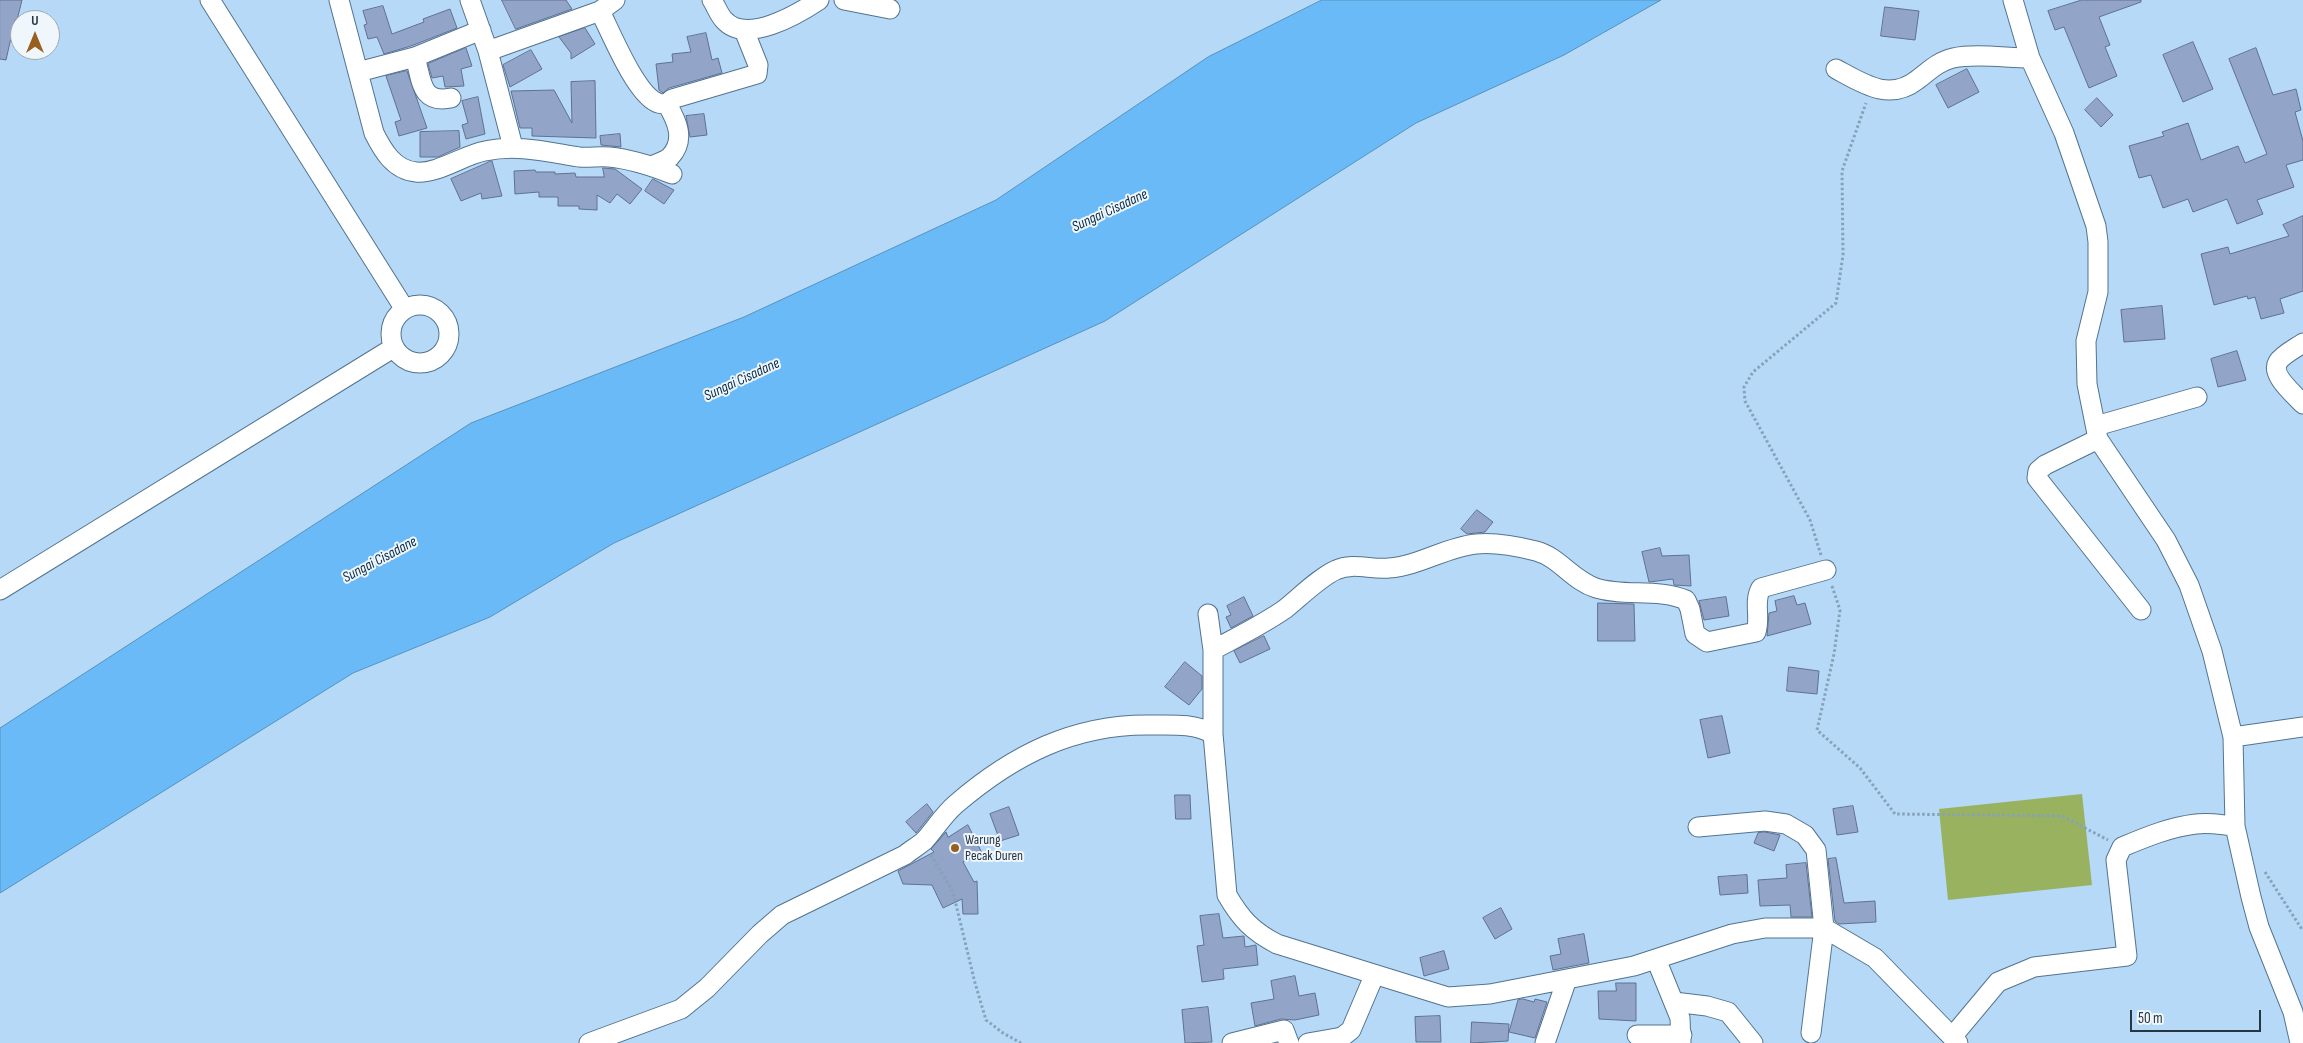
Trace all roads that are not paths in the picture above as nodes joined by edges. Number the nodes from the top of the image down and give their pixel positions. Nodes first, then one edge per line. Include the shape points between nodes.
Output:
1 (210, 0) edge
2 (339, 0) edge
3 (470, 0) edge
4 (615, 0) edge
5 (712, 0) edge
6 (819, 0) edge
7 (844, 0) edge
8 (2013, 0) edge
9 (890, 9) dead end
10 (600, 11) junction
11 (481, 30) junction
12 (744, 30) junction
13 (488, 51) junction
14 (415, 57) junction
15 (2030, 58) junction
16 (1836, 69) dead end
17 (358, 72) junction
18 (451, 98) dead end
19 (668, 104) junction
20 (513, 147) junction
21 (652, 166) junction
22 (672, 174) dead end
23 (404, 308) junction
24 (2303, 343) edge
25 (394, 348) junction
26 (2197, 397) dead end
27 (2303, 404) edge
28 (2097, 433) junction
29 (1826, 570) road end
30 (0, 590) edge
31 (2141, 610) dead end
32 (1208, 614) dead end
33 (1213, 650) junction
34 (2303, 727) edge
35 (1213, 734) junction
36 (2232, 737) junction
37 (2235, 826) junction
38 (1698, 827) dead end
39 (1824, 928) junction
40 (1656, 959) junction
41 (1374, 976) junction
42 (1567, 979) junction
43 (1674, 1002) junction
44 (1811, 1033) dead end
45 (1637, 1035) dead end
46 (1682, 1039) edge
47 (1955, 1040) edge
48 (589, 1043) edge
49 (1232, 1043) edge
50 (1289, 1043) edge
51 (1308, 1043) edge
52 (1546, 1043) edge
53 (1753, 1043) edge
54 (2300, 1043) edge

1 - 23 street
2 - 17 street
3 - 11 street
4 - 10 street
5 - 12 street via 724,20
6 - 12 street via 779,23
7 - 9 street
8 - 15 street
10 - 13 street
10 - 19 street via 635,80 657,104
11 - 13 street
11 - 14 street
12 - 19 street via 758,65 757,74 672,99
13 - 20 street
14 - 17 street
14 - 18 street via 429,97 436,100
15 - 16 street via 1955,58 1943,61 1915,82 1886,91 1871,88
15 - 28 street via 2064,133 2096,226 2098,292 2086,342 2087,384
17 - 20 street via 374,133 384,152 404,170 433,171 472,154
19 - 21 street via 678,126 679,137 670,157
20 - 21 street via 582,157 612,157
21 - 22 street
23 - 25 street via 391,326
23 - 25 street via 419,304 434,308 446,319 450,333 446,348 435,359 420,364 404,359
24 - 27 street via 2278,361 2276,368 2278,375
25 - 30 street
26 - 28 street
28 - 31 street via 2044,465 2037,478
28 - 36 street via 2166,540 2189,585 2222,685
29 - 33 street via 1761,588 1757,595 1759,624 1756,632 1706,642 1695,634 1686,600 1662,593 1598,589 1580,582 1538,551 1497,543 1474,544 1419,562 1388,568 1350,566 1336,570 1283,610
32 - 33 street
33 - 35 street
34 - 36 street
35 - 41 street via 1227,895 1239,916 1260,935 1277,944
35 - 48 street via 1190,726 1126,725 1065,737 1006,765 955,805 923,842 894,862 782,915 708,988 681,1009
36 - 37 street
37 - 47 street via 2198,824 2179,827 2122,847 2116,860 2127,956 2034,966 1998,982
37 - 54 street via 2259,927 2293,1012
38 - 39 street via 1765,822 1786,824 1805,835 1816,850
39 - 40 street via 1765,928 1732,934
39 - 44 street
39 - 47 street via 1874,958
40 - 42 street
40 - 43 street
41 - 42 street via 1448,997 1490,994
41 - 51 street via 1351,1030 1342,1037
42 - 52 street
43 - 46 street
43 - 53 street via 1728,1012
45 - 46 street
49 - 50 street via 1284,1030

